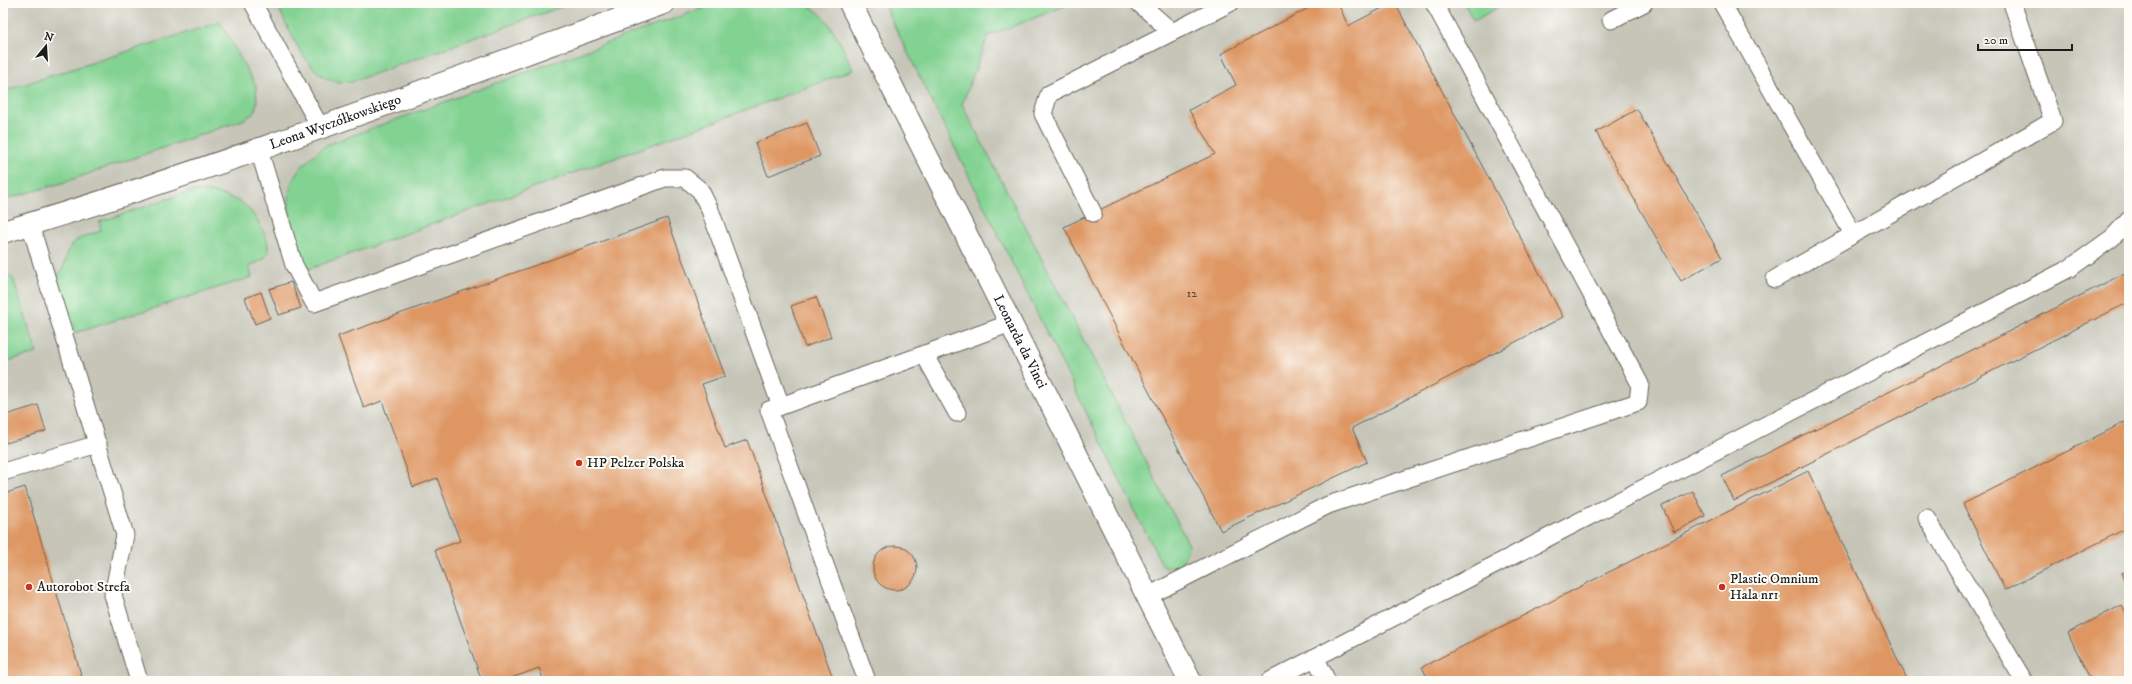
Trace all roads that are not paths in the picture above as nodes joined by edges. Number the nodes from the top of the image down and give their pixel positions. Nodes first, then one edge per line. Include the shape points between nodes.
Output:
1 (253, 3) edge
2 (664, 3) edge
3 (850, 3) edge
4 (1139, 3) edge
5 (1230, 3) edge
6 (1434, 3) edge
7 (1644, 3) edge
8 (1722, 3) edge
9 (2012, 3) edge
10 (1610, 20) dead end
11 (1172, 32) junction
12 (320, 127) junction
13 (258, 150) junction
14 (1093, 213) dead end
15 (2129, 220) edge
16 (30, 224) junction
17 (3, 232) edge
18 (1853, 234) junction
19 (1775, 279) dead end
20 (1011, 323) junction
21 (924, 354) junction
22 (781, 406) junction
23 (957, 413) dead end
24 (98, 444) junction
25 (3, 472) edge
26 (1927, 518) dead end
27 (1148, 596) junction
28 (1316, 659) junction
29 (139, 681) edge
30 (867, 681) edge
31 (1190, 681) edge
32 (1270, 681) edge
33 (1327, 681) edge
34 (2024, 681) edge

1 - 12 lane
2 - 12 street, Leona Wyczółkowskiego
3 - 20 street, Leonarda da Vinci
4 - 11 lane
5 - 11 lane
6 - 27 lane via 1640,384 1638,402 1328,505
7 - 10 lane
8 - 18 lane
9 - 18 lane via 2053,121
11 - 14 lane via 1049,94 1043,114
12 - 13 street, Leona Wyczółkowskiego
13 - 16 street, Leona Wyczółkowskiego
13 - 22 lane via 294,265 314,303 642,185 665,178 685,178 700,190 710,210
15 - 28 lane via 2112,238 2070,268
16 - 17 street, Leona Wyczółkowskiego
16 - 24 lane
18 - 19 lane
20 - 21 lane
20 - 27 street, Leonarda da Vinci
21 - 22 lane
21 - 23 lane
22 - 30 lane via 769,410
24 - 25 lane
24 - 29 lane via 125,535 113,595
26 - 34 lane
27 - 31 street, Leonarda da Vinci
28 - 32 lane
28 - 33 lane

